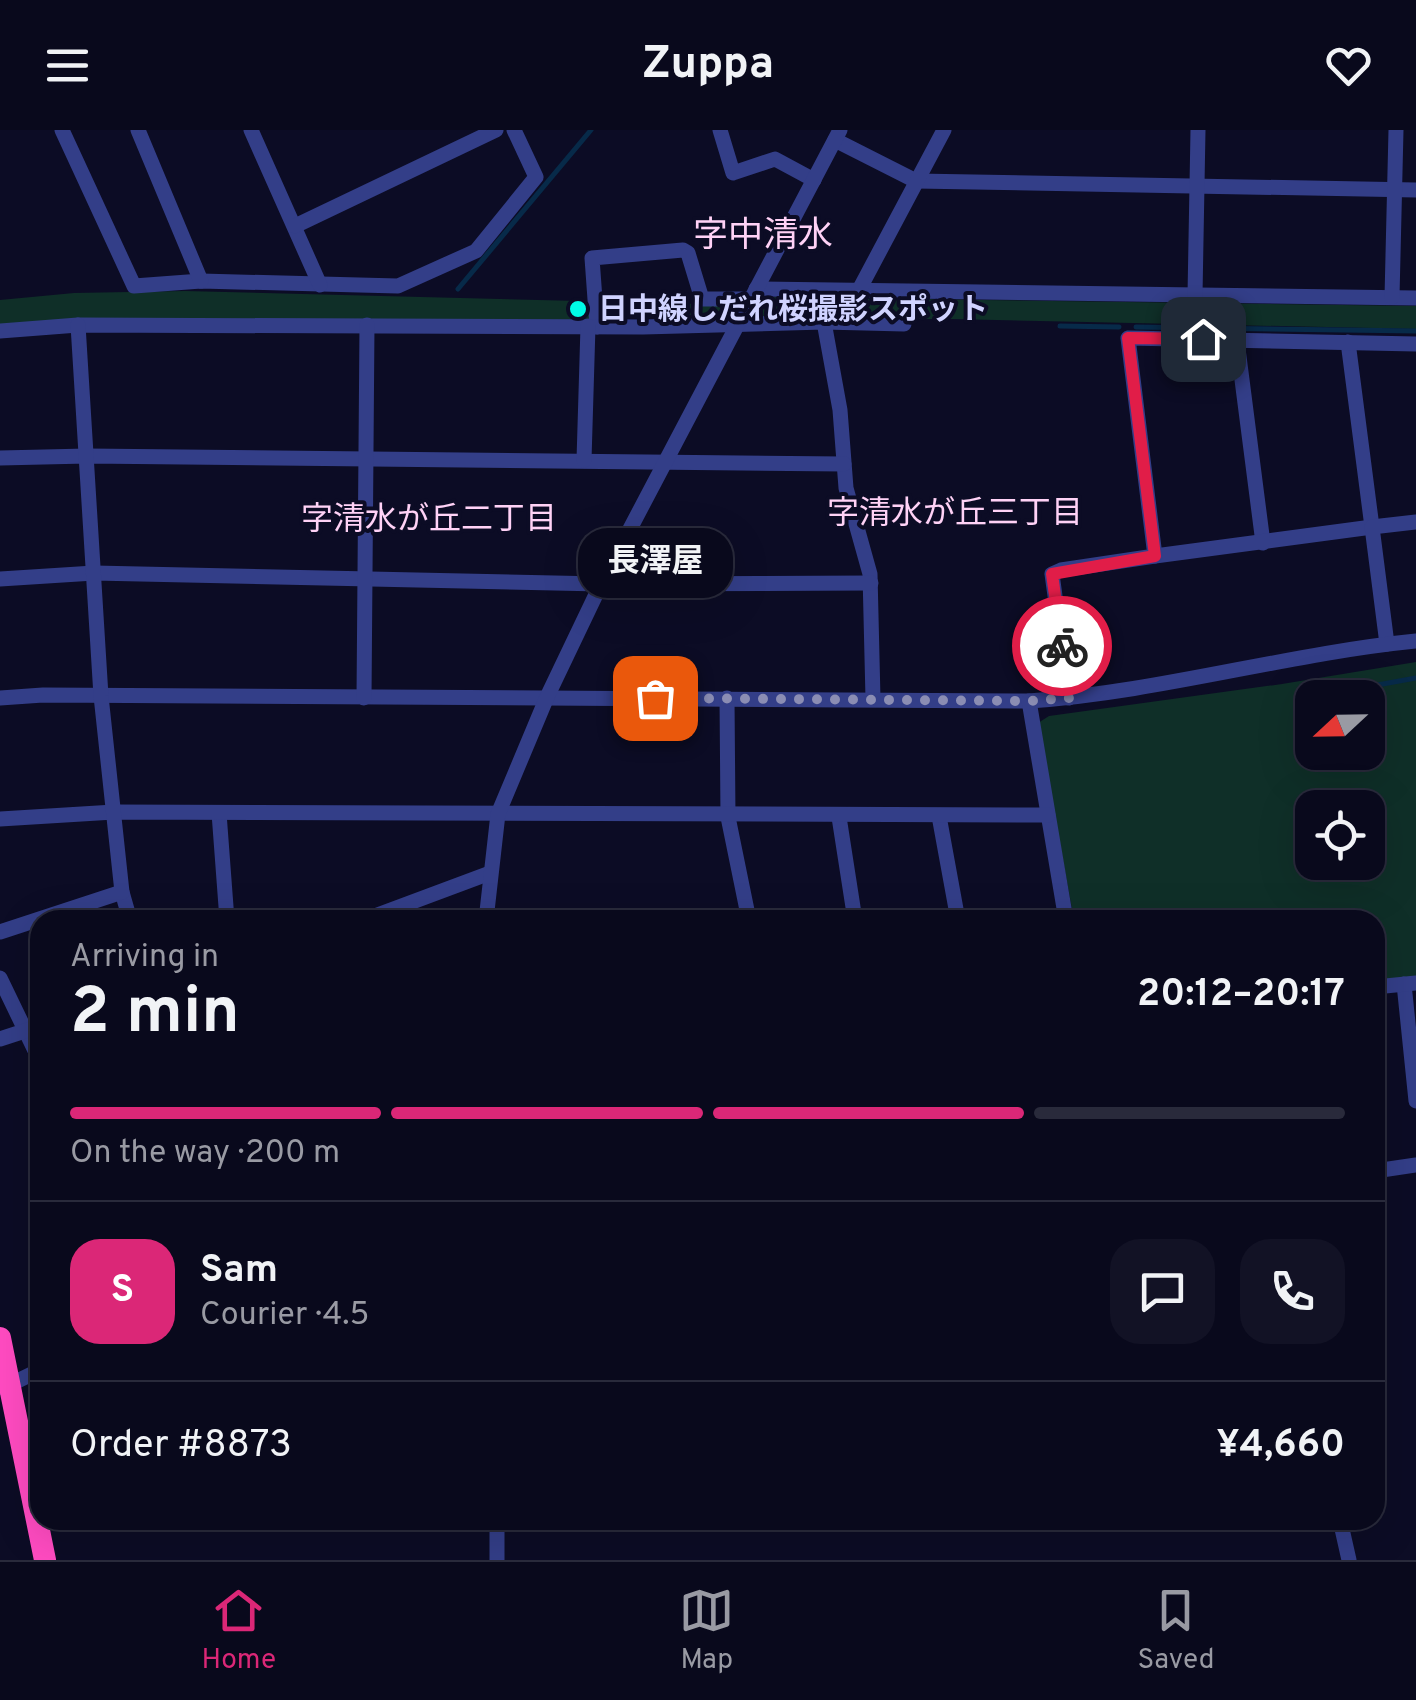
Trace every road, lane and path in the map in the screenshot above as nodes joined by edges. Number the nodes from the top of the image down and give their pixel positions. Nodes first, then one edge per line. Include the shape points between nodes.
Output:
1 (62, 130) edge
2 (252, 130) edge
3 (496, 130) edge
4 (514, 130) edge
5 (720, 130) edge
6 (944, 130) edge
7 (1198, 130) edge
8 (1396, 130) edge
9 (139, 131) edge
10 (838, 135) edge
11 (814, 180) junction
12 (916, 181) junction
13 (1198, 188) junction
14 (1394, 190) junction
15 (1416, 190) edge
16 (296, 226) junction
17 (200, 281) junction
18 (320, 285) junction
19 (860, 290) junction
20 (754, 294) junction
21 (1195, 295) junction
22 (1392, 297) junction
23 (1416, 298) edge
24 (824, 322) junction
25 (738, 324) junction
26 (904, 324) dead end
27 (78, 325) junction
28 (368, 325) junction
29 (592, 327) junction
30 (0, 331) edge
31 (1236, 341) junction
32 (1348, 342) junction
33 (1416, 344) edge
34 (87, 456) junction
35 (0, 458) edge
36 (367, 459) junction
37 (584, 460) junction
38 (666, 461) junction
39 (844, 464) junction
40 (1416, 522) edge
41 (1372, 528) junction
42 (1263, 543) junction
43 (1155, 556) junction
44 (94, 574) junction
45 (0, 580) edge
46 (366, 580) junction
47 (871, 583) junction
48 (601, 584) junction
49 (1416, 641) edge
50 (1387, 644) junction
51 (101, 696) junction
52 (548, 697) junction
53 (0, 698) edge
54 (364, 698) junction
55 (727, 698) junction
56 (1069, 698) junction
57 (872, 699) junction
58 (1029, 701) junction
59 (114, 812) junction
60 (219, 813) junction
61 (498, 814) junction
62 (1048, 815) junction
63 (728, 816) junction
64 (939, 816) junction
65 (839, 817) junction
66 (0, 819) edge
67 (490, 873) junction
68 (122, 892) junction
69 (67, 910) edge
70 (127, 910) edge
71 (227, 910) edge
72 (391, 910) edge
73 (487, 910) edge
74 (747, 910) edge
75 (853, 910) edge
76 (956, 910) edge
77 (1065, 910) edge
78 (30, 922) edge
79 (0, 932) edge
80 (0, 978) edge
81 (1410, 984) edge
82 (1385, 987) edge
83 (30, 1022) edge
84 (30, 1029) edge
85 (0, 1039) edge
86 (1416, 1102) edge
87 (1416, 1166) edge
88 (1385, 1170) edge
89 (0, 1338) edge
90 (30, 1375) edge
91 (6, 1386) edge
92 (30, 1493) edge
93 (38, 1530) edge
94 (497, 1530) edge
95 (1342, 1530) edge
96 (45, 1560) edge
97 (497, 1560) edge
98 (1349, 1560) edge

1 - 17 street via 134,286
2 - 16 street
3 - 16 street
4 - 18 street via 536,177 476,251 398,286
5 - 11 street via 733,172 775,159
6 - 12 street
7 - 13 street
8 - 14 street
9 - 17 street
10 - 11 street
10 - 12 street
11 - 20 street
12 - 13 street
12 - 19 street
13 - 14 street
13 - 21 street
14 - 15 street
14 - 22 street
16 - 18 street
17 - 18 street
19 - 20 street
19 - 21 street
20 - 25 street
20 - 29 street via 702,299 683,250 592,258
21 - 22 street
22 - 23 street
24 - 25 street
24 - 26 street
24 - 39 street
25 - 29 street
25 - 38 street
27 - 28 street
27 - 30 street
27 - 34 street
28 - 29 street
28 - 36 street
29 - 37 street
31 - 32 street
31 - 42 street
31 - 43 street via 1128,338
32 - 33 street
32 - 41 street
34 - 35 street
34 - 36 street
34 - 44 street
36 - 37 street
36 - 46 street
37 - 38 street
38 - 39 street
38 - 48 street
39 - 47 street
40 - 41 street
41 - 42 street
41 - 50 street
42 - 43 street
43 - 56 street via 1052,574
44 - 45 street
44 - 46 street
44 - 51 street
46 - 48 street
46 - 54 street
47 - 48 street
47 - 57 street
48 - 52 street
49 - 50 street
50 - 56 street
51 - 53 street
51 - 54 street
51 - 59 street
52 - 54 street
52 - 55 street
52 - 61 street
55 - 57 street
55 - 63 street
56 - 58 street
57 - 58 street
58 - 62 street
59 - 60 street
59 - 66 street
59 - 68 street
60 - 61 street
60 - 71 street
61 - 63 street
61 - 67 street
62 - 64 street
62 - 77 street
63 - 65 street
63 - 74 street
64 - 65 street
64 - 76 street
65 - 75 street
67 - 72 street
67 - 73 street
68 - 69 street
68 - 70 street
78 - 79 street
80 - 83 street
81 - 82 street
81 - 86 street
84 - 85 street
87 - 88 street
89 - 91 highway
90 - 91 street
91 - 92 highway
93 - 96 highway
94 - 97 street
95 - 98 street

